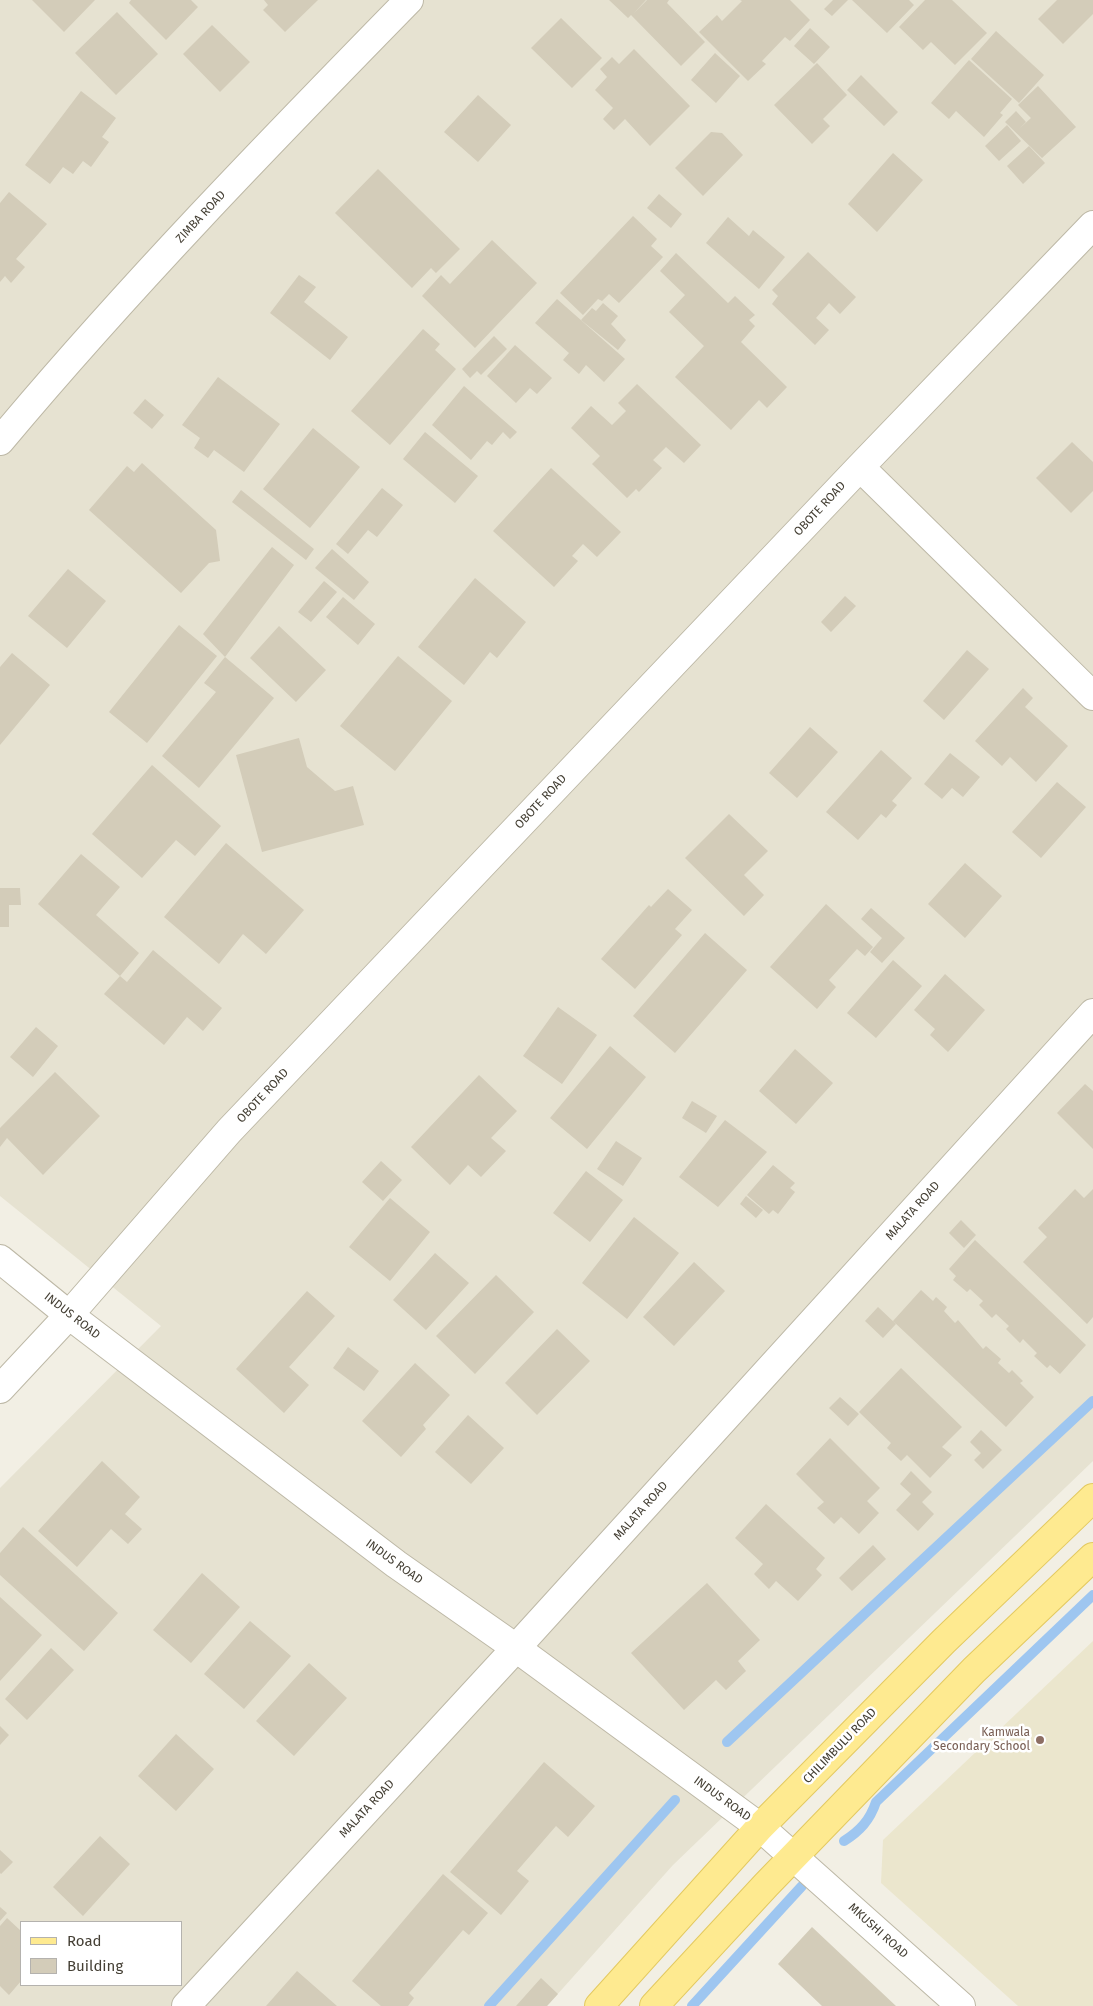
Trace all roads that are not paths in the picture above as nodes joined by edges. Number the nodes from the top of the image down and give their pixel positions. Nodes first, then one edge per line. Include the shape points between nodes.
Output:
1 (409, 0) edge
2 (1093, 225) edge
3 (0, 441) edge
4 (860, 467) junction
5 (1093, 696) edge
6 (1093, 1013) edge
7 (0, 1259) edge
8 (69, 1315) junction
9 (0, 1389) edge
10 (1093, 1498) edge
11 (1093, 1558) edge
12 (516, 1648) junction
13 (760, 1826) junction
14 (794, 1856) junction
15 (186, 2006) edge
16 (599, 2006) edge
17 (654, 2006) edge
18 (961, 2006) edge

1 - 3 street, ZIMBA ROAD via 175,244 60,369
2 - 4 street, OBOTE ROAD
4 - 5 street
4 - 8 street, OBOTE ROAD via 229,1132
6 - 12 street, MALATA ROAD
7 - 8 street, INDUS ROAD
8 - 9 street, OBOTE ROAD
8 - 12 street, INDUS ROAD via 396,1564
10 - 13 main road, CHILIMBULU ROAD via 944,1641
11 - 14 main road via 974,1670
12 - 13 street, INDUS ROAD
12 - 15 street, MALATA ROAD
13 - 14 street, INDUS ROAD
13 - 16 main road, CHILIMBULU ROAD
14 - 17 main road
14 - 18 street, MKUSHI ROAD

